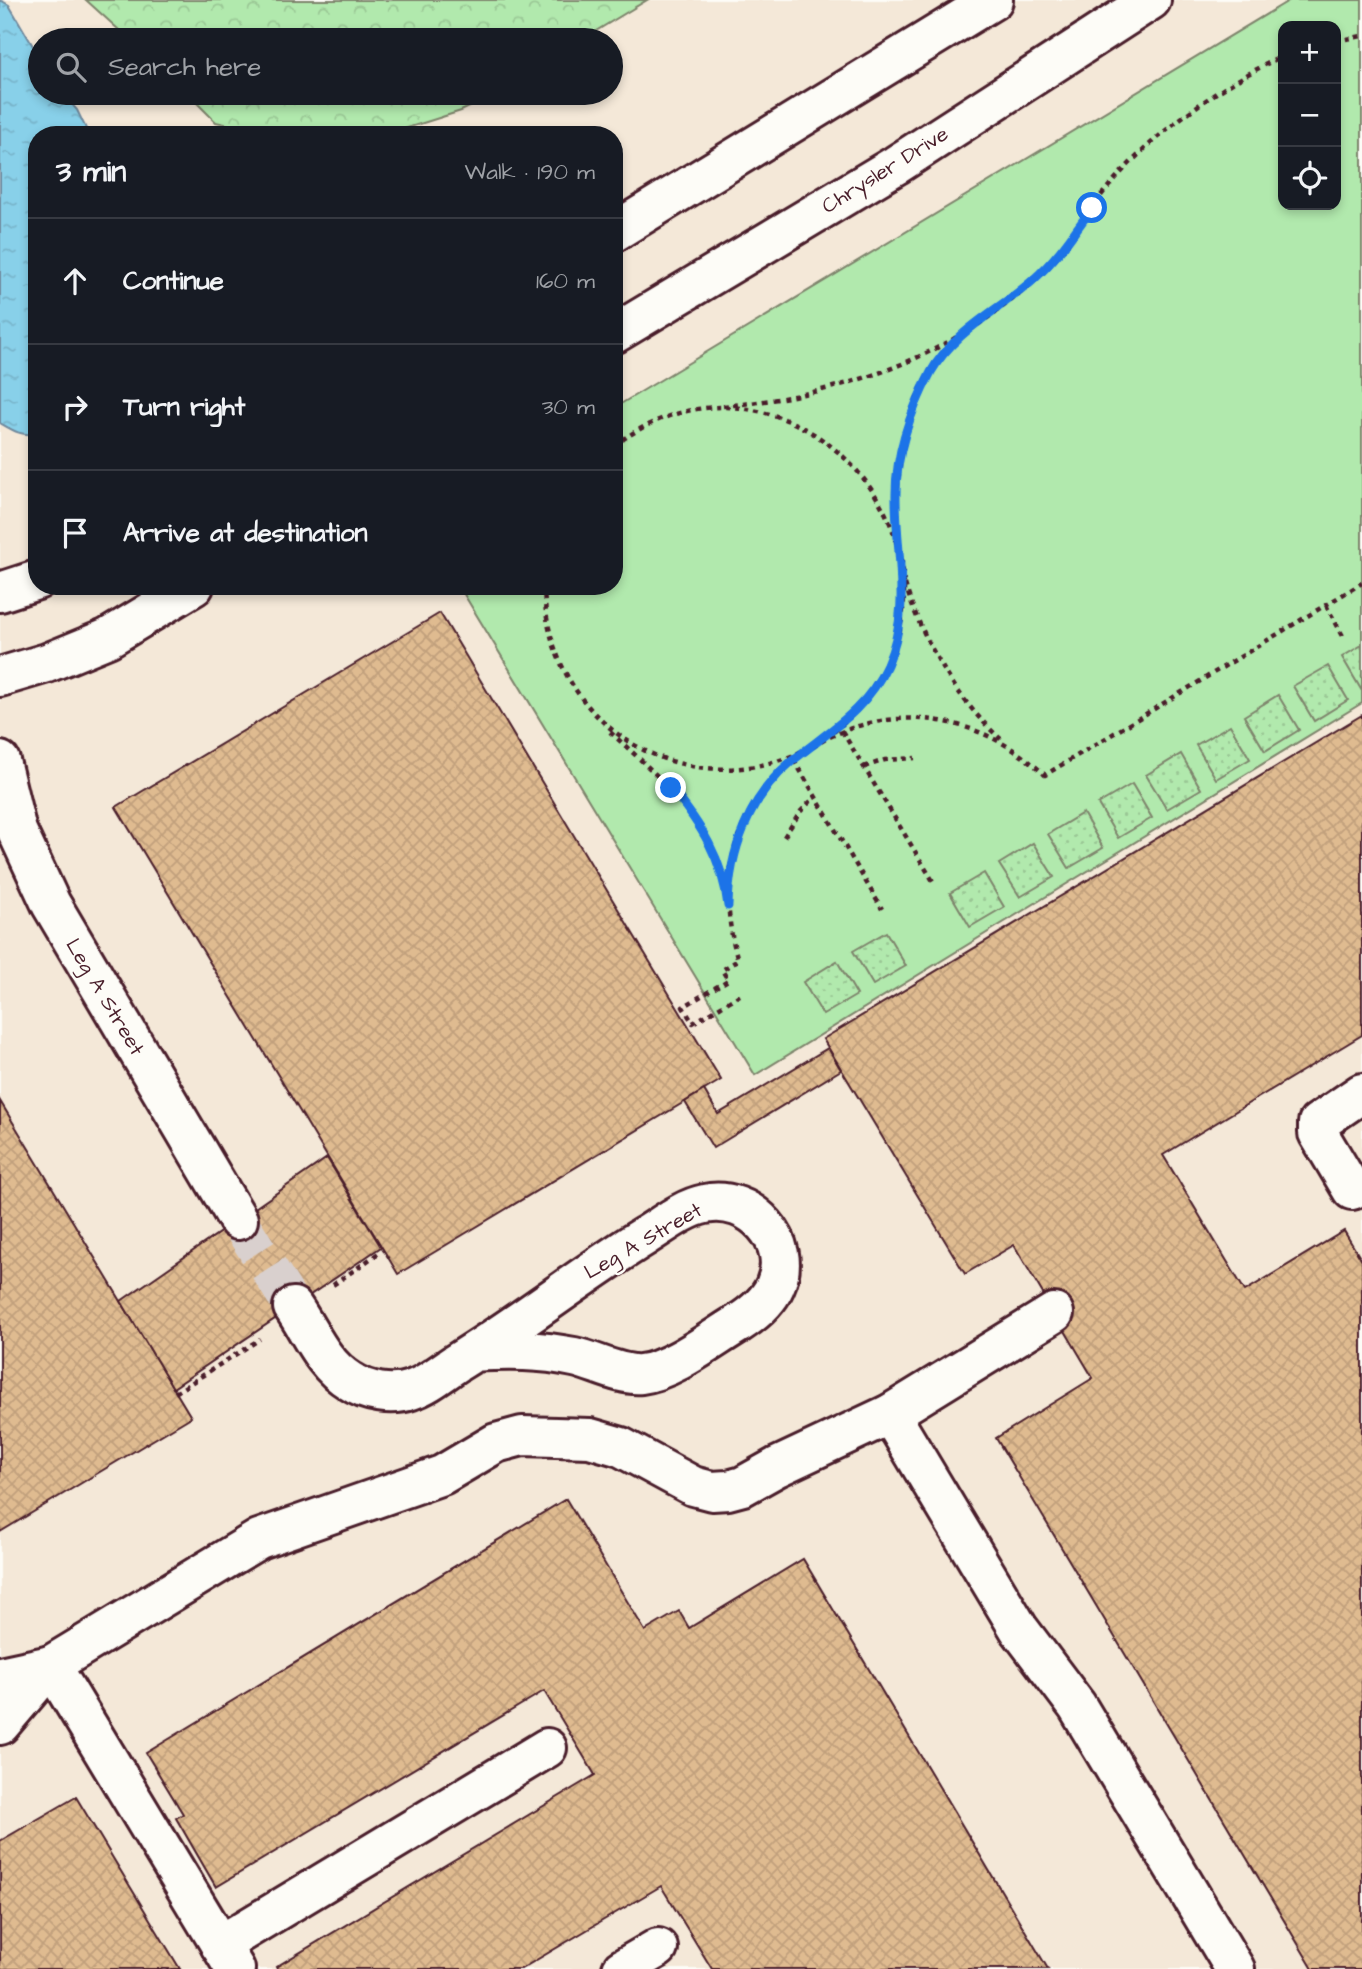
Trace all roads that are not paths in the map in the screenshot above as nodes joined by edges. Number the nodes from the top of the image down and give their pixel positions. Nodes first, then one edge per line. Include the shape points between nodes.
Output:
1 (993, 0) edge
2 (1151, 0) edge
3 (623, 226) edge
4 (623, 329) edge
5 (28, 583) edge
6 (0, 592) edge
7 (179, 595) edge
8 (0, 677) edge
9 (0, 761) edge
10 (1362, 1093) edge
11 (1352, 1190) dead end
12 (238, 1220) tunnel mouth
13 (293, 1307) tunnel mouth
14 (1054, 1313) dead end
15 (474, 1352) junction
16 (890, 1414) junction
17 (51, 1665) junction
18 (0, 1676) edge
19 (0, 1725) edge
20 (547, 1748) dead end
21 (658, 1948) dead end
22 (227, 1957) edge
23 (622, 1969) edge
24 (1235, 1969) edge

1 - 3 street
2 - 4 street, Chrysler Drive via 896,165
5 - 6 street
7 - 8 street via 108,638
9 - 12 street, Leg A Street via 17,831 51,904
10 - 11 street via 1318,1123 1318,1133
13 - 15 street, Leg A Street via 330,1366 366,1389 388,1393 411,1390
14 - 16 street
15 - 15 street, Leg A Street via 544,1351 639,1374 663,1368 749,1317 767,1299 776,1284 778,1248 772,1232 742,1207 725,1202 704,1204 603,1262
16 - 17 street via 728,1490 693,1486 621,1447 590,1438 522,1436 496,1443 442,1475 259,1539
16 - 24 street via 1020,1629 1077,1706
17 - 18 street
17 - 19 street
17 - 22 street
20 - 22 street
21 - 23 street

